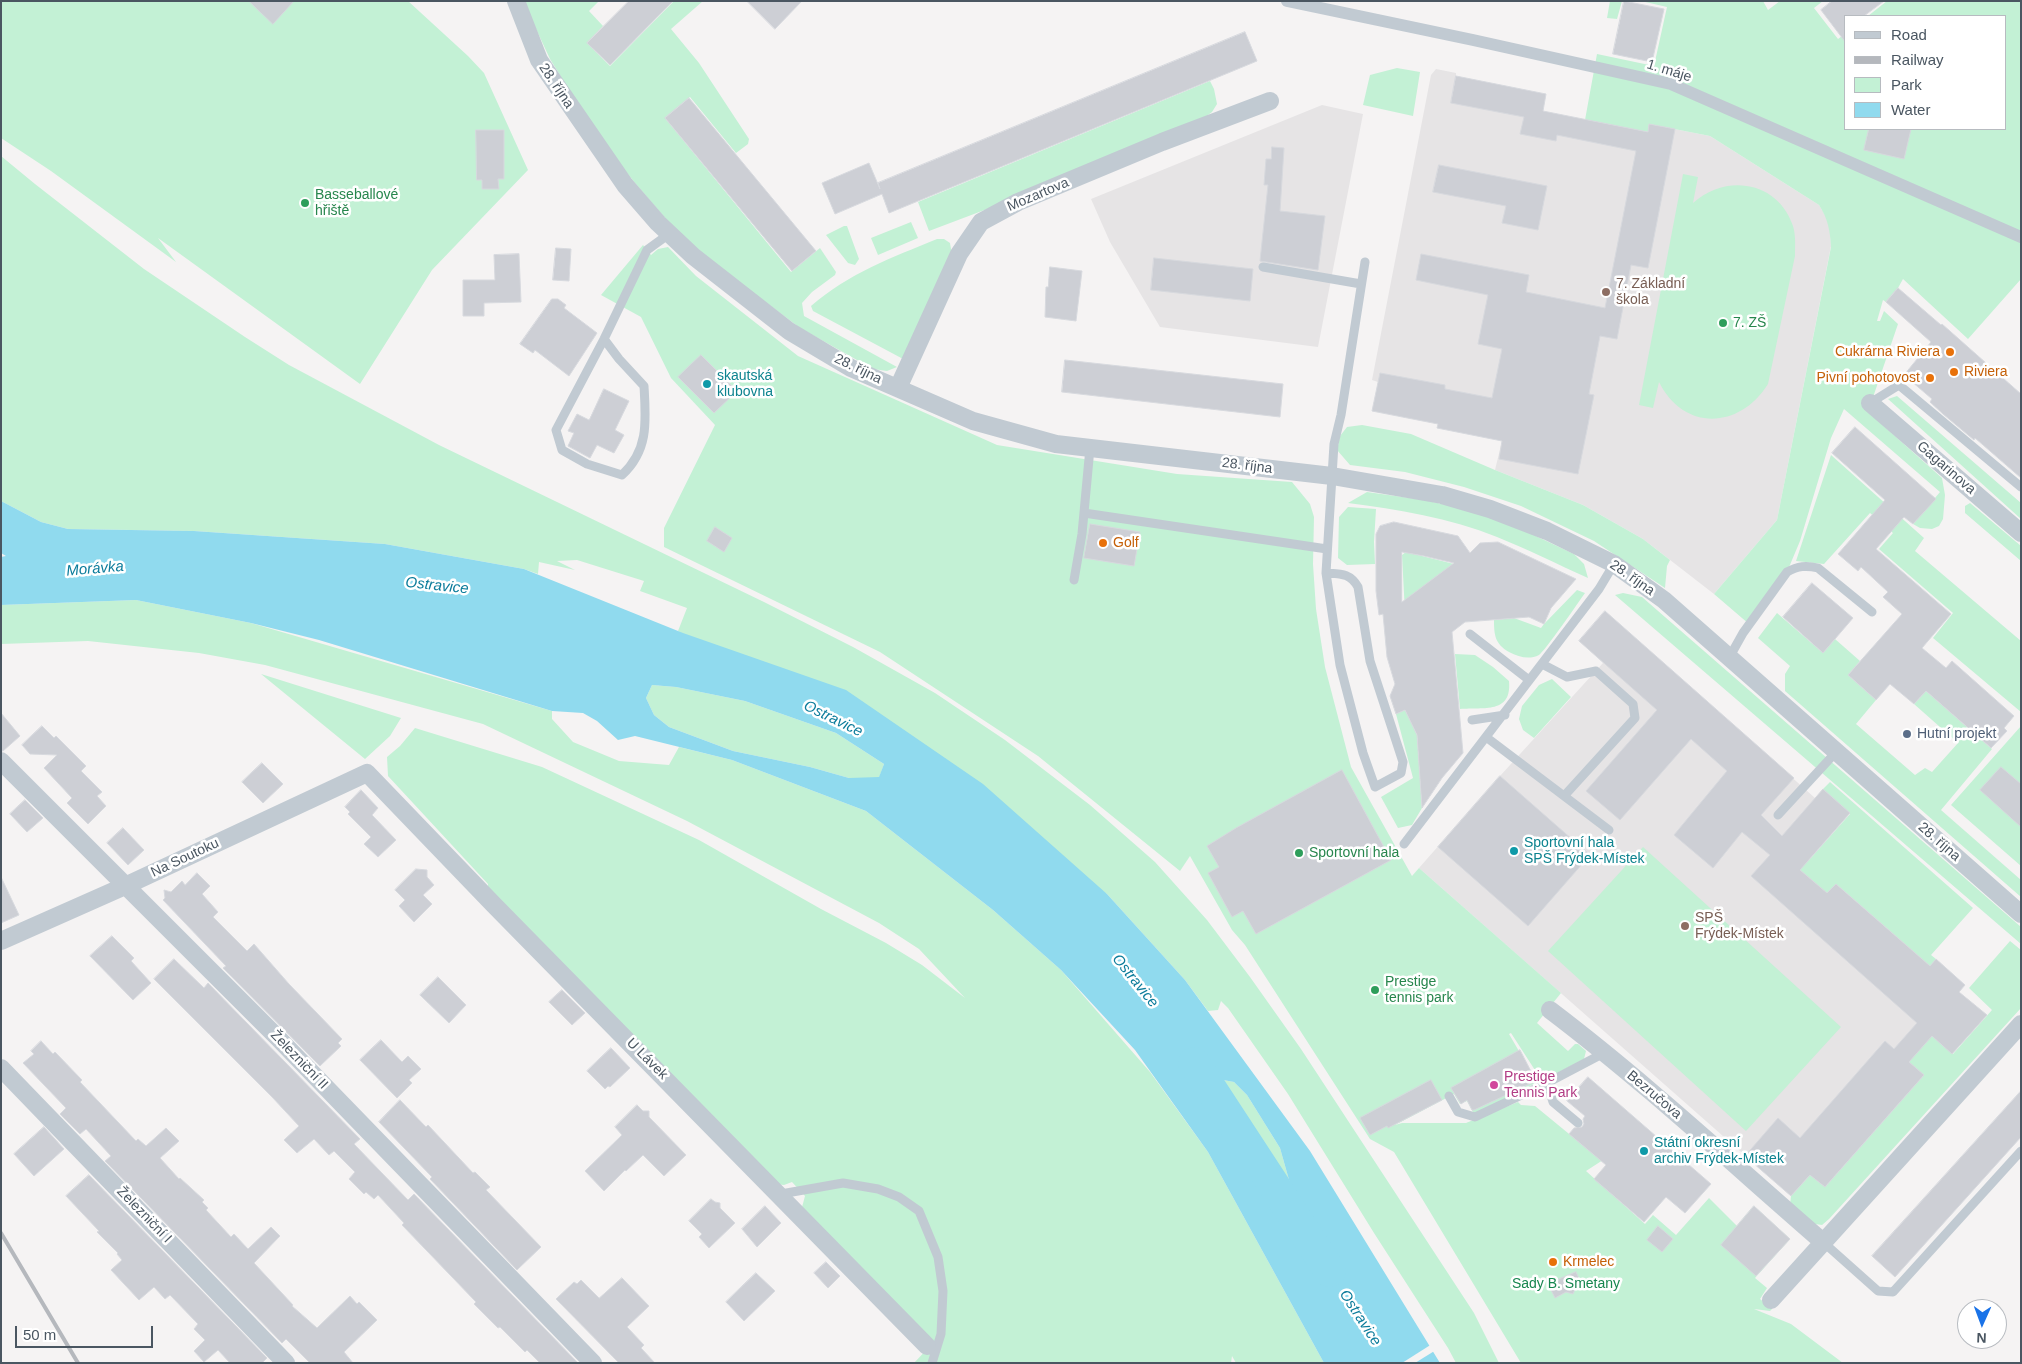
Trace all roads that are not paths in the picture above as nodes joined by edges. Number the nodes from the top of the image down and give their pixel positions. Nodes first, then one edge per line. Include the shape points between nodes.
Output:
1 (516, 1) edge
2 (1287, 1) edge
3 (1270, 101) dead end
4 (669, 234) junction
5 (2021, 237) edge
6 (1365, 262) dead end
7 (1263, 267) dead end
8 (1361, 284) junction
9 (604, 339) junction
10 (898, 388) junction
11 (1870, 403) joint
12 (1090, 448) junction
13 (1332, 476) junction
14 (2021, 487) edge
15 (1084, 513) junction
16 (2021, 533) edge
17 (1327, 549) junction
18 (1614, 564) junction
19 (1326, 572) junction
20 (1074, 580) dead end
21 (1872, 612) dead end
22 (1470, 634) dead end
23 (1729, 658) junction
24 (1542, 664) junction
25 (1529, 680) junction
26 (1505, 715) junction
27 (1472, 720) dead end
28 (1486, 737) junction
29 (1837, 751) junction
30 (1, 760) edge
31 (367, 773) joint
32 (1564, 795) junction
33 (1778, 814) dead end
34 (1609, 830) dead end
35 (1404, 844) dead end
36 (125, 886) junction
37 (2021, 914) edge
38 (1, 941) edge
39 (1550, 1010) dead end
40 (2021, 1024) edge
41 (1604, 1053) junction
42 (1, 1068) edge
43 (1547, 1083) junction
44 (1449, 1096) dead end
45 (1578, 1124) dead end
46 (2021, 1152) edge
47 (781, 1194) junction
48 (1823, 1242) junction
49 (1770, 1300) dead end
50 (930, 1354) edge
51 (286, 1363) edge
52 (593, 1363) edge

1 - 4 street, 28. října via 539,60 625,185
2 - 5 street, 1. máje via 1671,84
3 - 10 street, Mozartova via 1018,202 981,222 959,254
4 - 9 lane via 647,250
4 - 10 street, 28. října via 789,332 851,368
6 - 8 lane
7 - 8 lane
8 - 13 lane via 1334,444
9 - 9 lane via 556,430 562,450 587,464 622,475 633,465 646,429 644,386
10 - 12 street, 28. října via 973,421 1056,444
11 - 14 lane via 1899,386
11 - 16 street, Gagarinova
12 - 13 street, 28. října
12 - 15 lane
13 - 17 lane
13 - 18 street, 28. října via 1442,495 1482,507 1547,531
15 - 17 lane
15 - 20 lane
17 - 19 lane
18 - 23 street, 28. října via 1664,600
18 - 24 lane
19 - 19 lane via 1340,665 1375,787 1401,773 1403,762 1370,661 1358,587 1353,578
21 - 23 lane via 1818,568 1807,565 1796,568 1787,572
22 - 25 lane
23 - 29 street, 28. října
24 - 25 lane
24 - 32 lane via 1567,677 1596,671 1633,704 1635,718
25 - 26 lane
26 - 27 lane
26 - 28 lane
28 - 32 lane
28 - 35 lane
29 - 33 lane
29 - 37 street, 28. října
30 - 36 street, Železniční II
31 - 36 street, Na Soutoku
31 - 47 street, U Lávek
32 - 34 lane
36 - 38 street, Na Soutoku
36 - 52 street, Železniční II via 278,1038
39 - 41 street, Bezručova
40 - 48 street
41 - 43 lane
41 - 48 street, Bezručova
42 - 51 street, Železniční I
43 - 44 lane via 1475,1118 1458,1112
43 - 45 lane via 1553,1102
46 - 48 lane via 1893,1292 1878,1291
47 - 50 street, U Lávek
47 - 50 lane via 843,1183 878,1189 919,1210 938,1257 943,1291 941,1334
48 - 49 street

